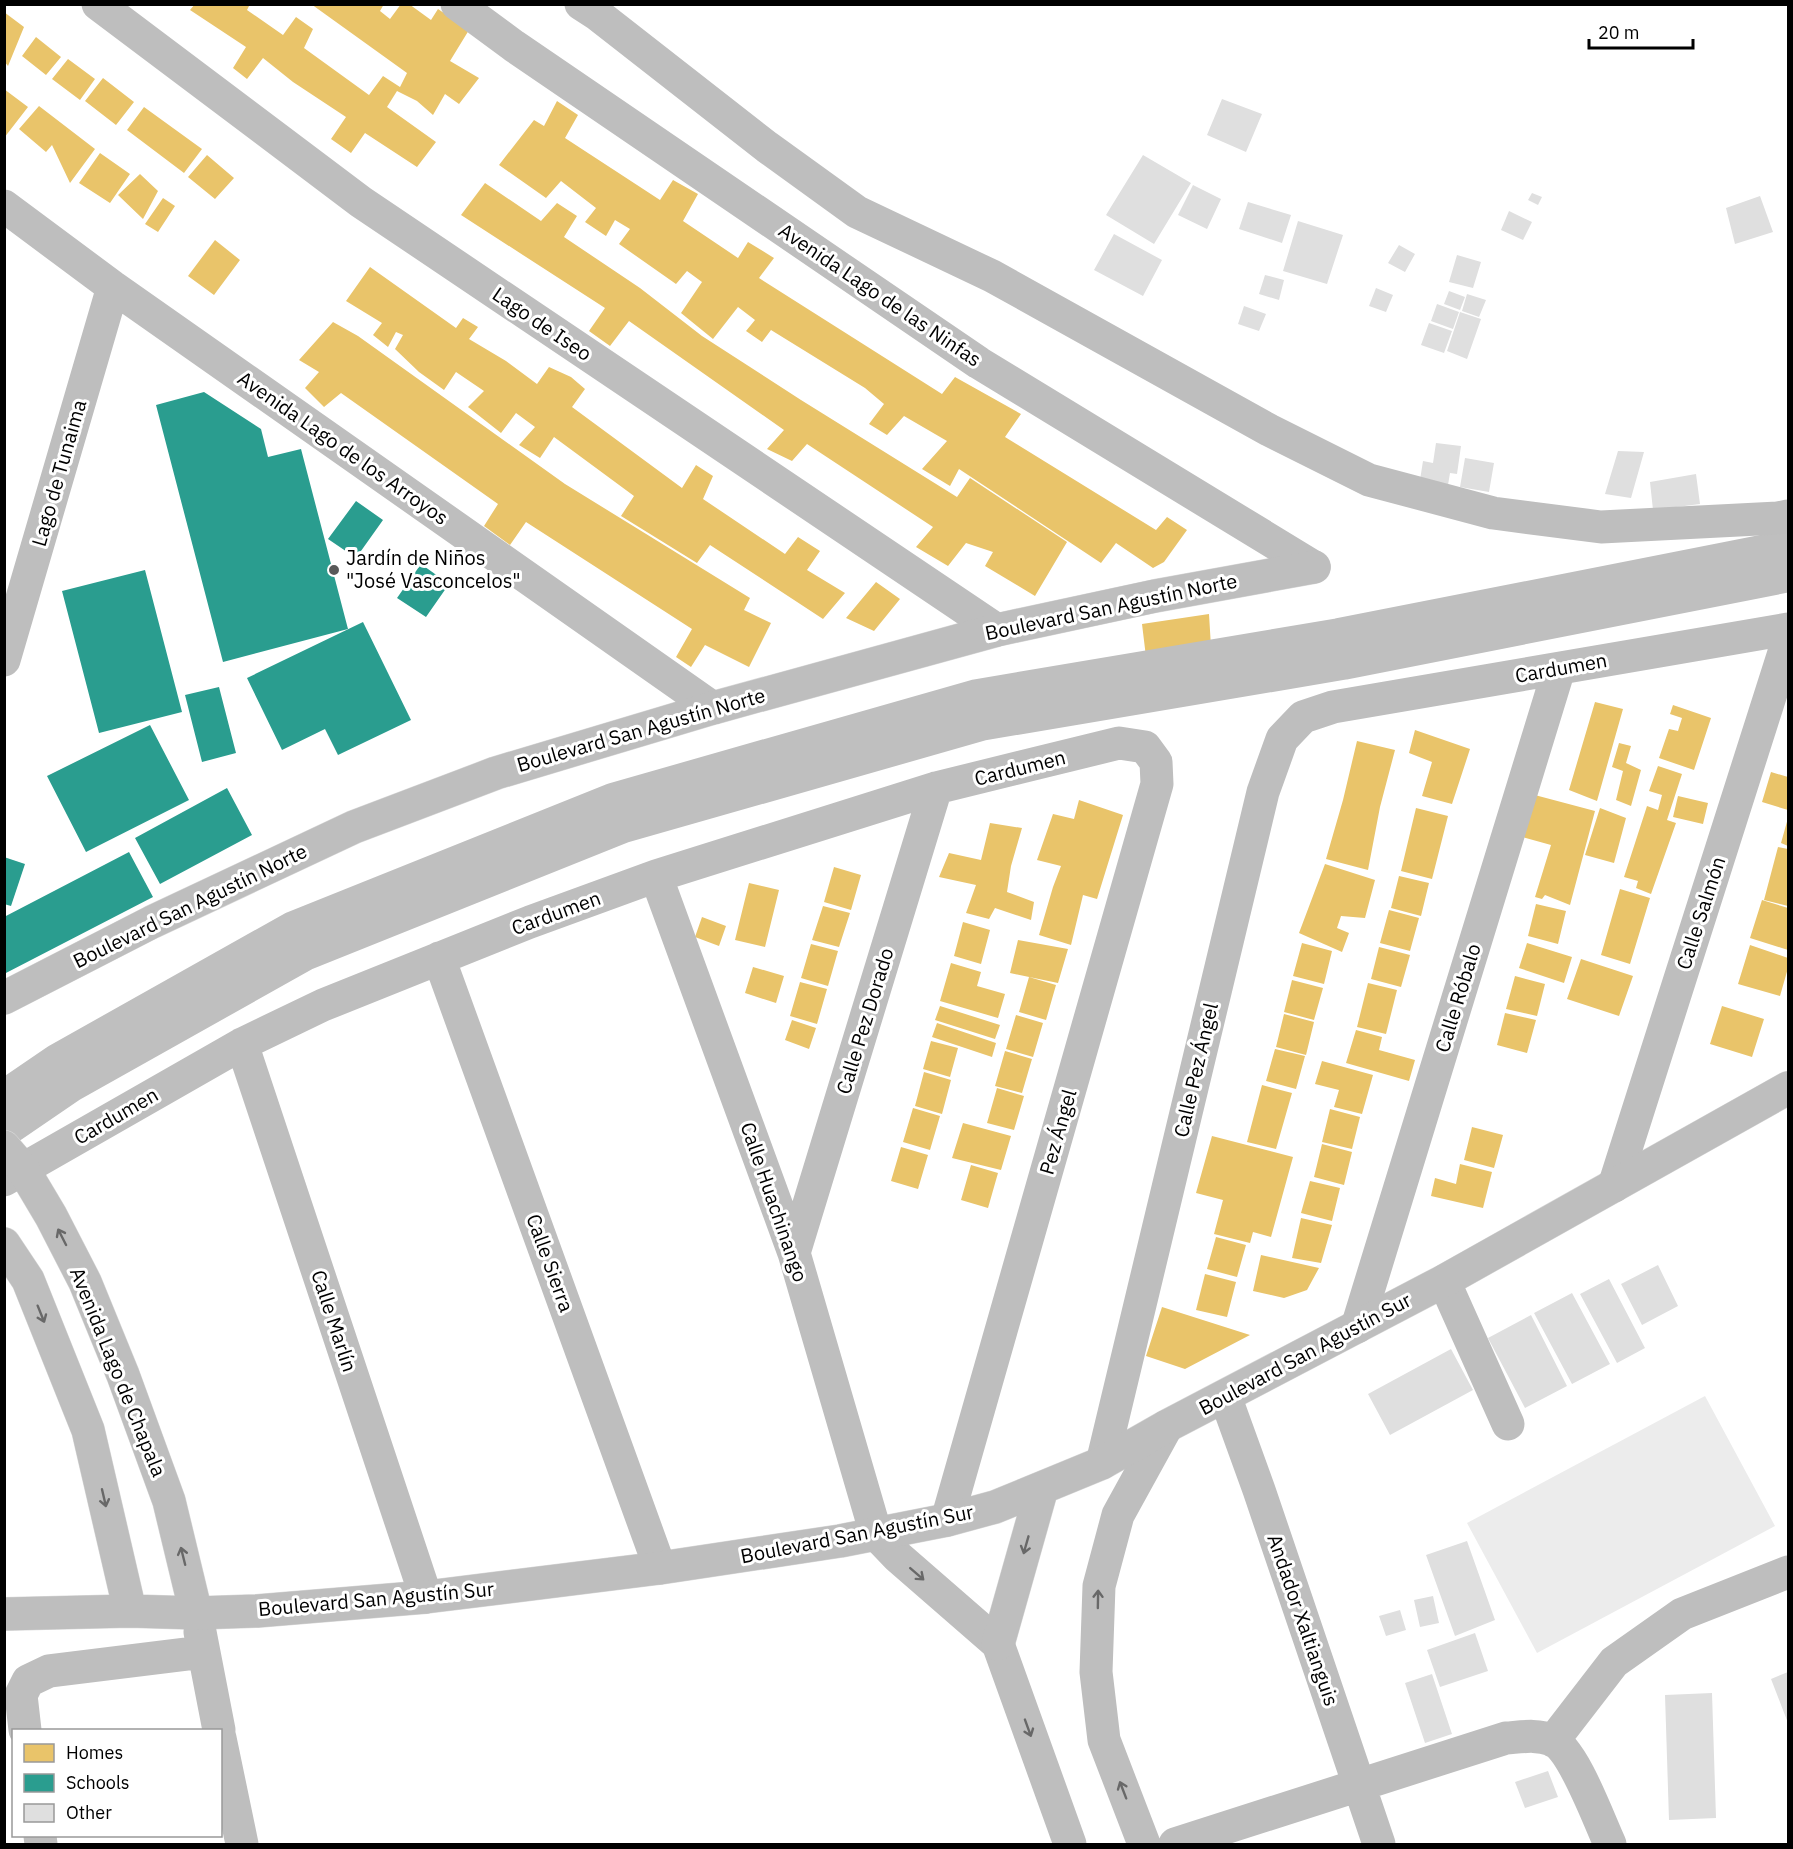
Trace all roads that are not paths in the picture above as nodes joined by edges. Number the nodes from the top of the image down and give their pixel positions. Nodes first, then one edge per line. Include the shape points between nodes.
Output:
1 (98, 4) edge
2 (457, 4) edge
3 (581, 4) edge
4 (4, 206) edge
5 (113, 287) junction
6 (1788, 516) edge
7 (1314, 567) joint
8 (1788, 629) edge
9 (997, 630) junction
10 (1788, 640) edge
11 (4, 660) edge
12 (1559, 669) junction
13 (1333, 707) joint
14 (713, 708) junction
15 (1145, 747) joint
16 (936, 789) junction
17 (656, 876) junction
18 (439, 958) junction
19 (4, 998) edge
20 (242, 1044) junction
21 (1788, 1088) edge
22 (9, 1161) edge
23 (1614, 1186) junction
24 (4, 1244) edge
25 (794, 1253) junction
26 (1444, 1281) junction
27 (1357, 1327) junction
28 (1225, 1396) junction
29 (1508, 1424) dead end
30 (1167, 1426) junction
31 (1102, 1463) junction
32 (1042, 1488) junction
33 (947, 1520) junction
34 (876, 1533) junction
35 (660, 1568) junction
36 (1788, 1572) edge
37 (426, 1598) junction
38 (130, 1611) junction
39 (196, 1613) junction
40 (4, 1614) edge
41 (998, 1644) junction
42 (203, 1652) junction
43 (25, 1729) edge
44 (219, 1729) edge
45 (1553, 1741) junction
46 (222, 1748) edge
47 (1360, 1786) junction
48 (242, 1845) edge
49 (1070, 1845) edge
50 (1144, 1845) edge
51 (1174, 1845) edge
52 (1379, 1845) edge
53 (1610, 1845) edge

1 - 9 street, Lago de Iseo via 361,202
2 - 7 street, Avenida Lago de las Ninfas via 979,363
3 - 6 street via 857,212 992,276 1269,430 1369,480 1493,513 1601,527
4 - 5 street, Avenida Lago de los Arroyos
5 - 11 street, Lago de Tunaima
5 - 14 street, Avenida Lago de los Arroyos
7 - 9 street, Boulevard San Agustín Norte
8 - 12 street, Cardumen
9 - 14 street, Boulevard San Agustín Norte
10 - 23 street, Calle Salmón
12 - 13 street, Cardumen
12 - 27 street, Calle Róbalo
13 - 31 street, Calle Pez Ángel via 1303,717 1282,739 1263,792
14 - 19 street, Boulevard San Agustín Norte via 496,772 354,827 152,921
15 - 16 street, Cardumen via 1119,743
15 - 33 street, Pez Ángel via 1156,762 1157,784
16 - 17 street, Cardumen
16 - 25 street, Calle Pez Dorado
17 - 18 street, Cardumen
17 - 25 street, Calle Huachinango
18 - 20 street, Cardumen via 323,1005
18 - 35 street, Calle Sierra
20 - 22 street, Cardumen
20 - 37 street, Calle Marlín
21 - 23 street, Boulevard San Agustín Sur
39 -> 22 street, Avenida Lago de Chapala via 170,1501 85,1282 51,1215
23 - 26 street, Boulevard San Agustín Sur
24 -> 38 street via 28,1280 88,1430
25 - 34 street, Calle Huachinango
26 - 27 street, Boulevard San Agustín Sur
26 - 29 street
27 - 28 street, Boulevard San Agustín Sur
28 - 30 street, Boulevard San Agustín Sur
28 - 47 street, Andador Xaltianguis
30 - 31 street, Boulevard San Agustín Sur
50 -> 30 street via 1104,1740 1096,1672 1099,1586 1118,1515
31 - 32 street, Boulevard San Agustín Sur
32 - 33 street, Boulevard San Agustín Sur via 995,1507
32 -> 41 street
33 - 34 street, Boulevard San Agustín Sur
34 - 35 street, Boulevard San Agustín Sur
34 -> 41 street
35 - 37 street, Boulevard San Agustín Sur
36 - 45 street via 1682,1614 1614,1662
37 - 39 street, Boulevard San Agustín Sur
38 - 39 street, Boulevard San Agustín Sur
38 - 40 street, Boulevard San Agustín Sur
39 - 42 street, Avenida Lago de Chapala
41 -> 49 street
42 - 43 street via 49,1671 28,1681 21,1695
42 - 44 street, Avenida Lago de Chapala
45 - 47 street via 1532,1736 1506,1738
45 - 53 street via 1571,1758
46 - 48 street
47 - 51 street
47 - 52 street, Andador Xaltianguis

